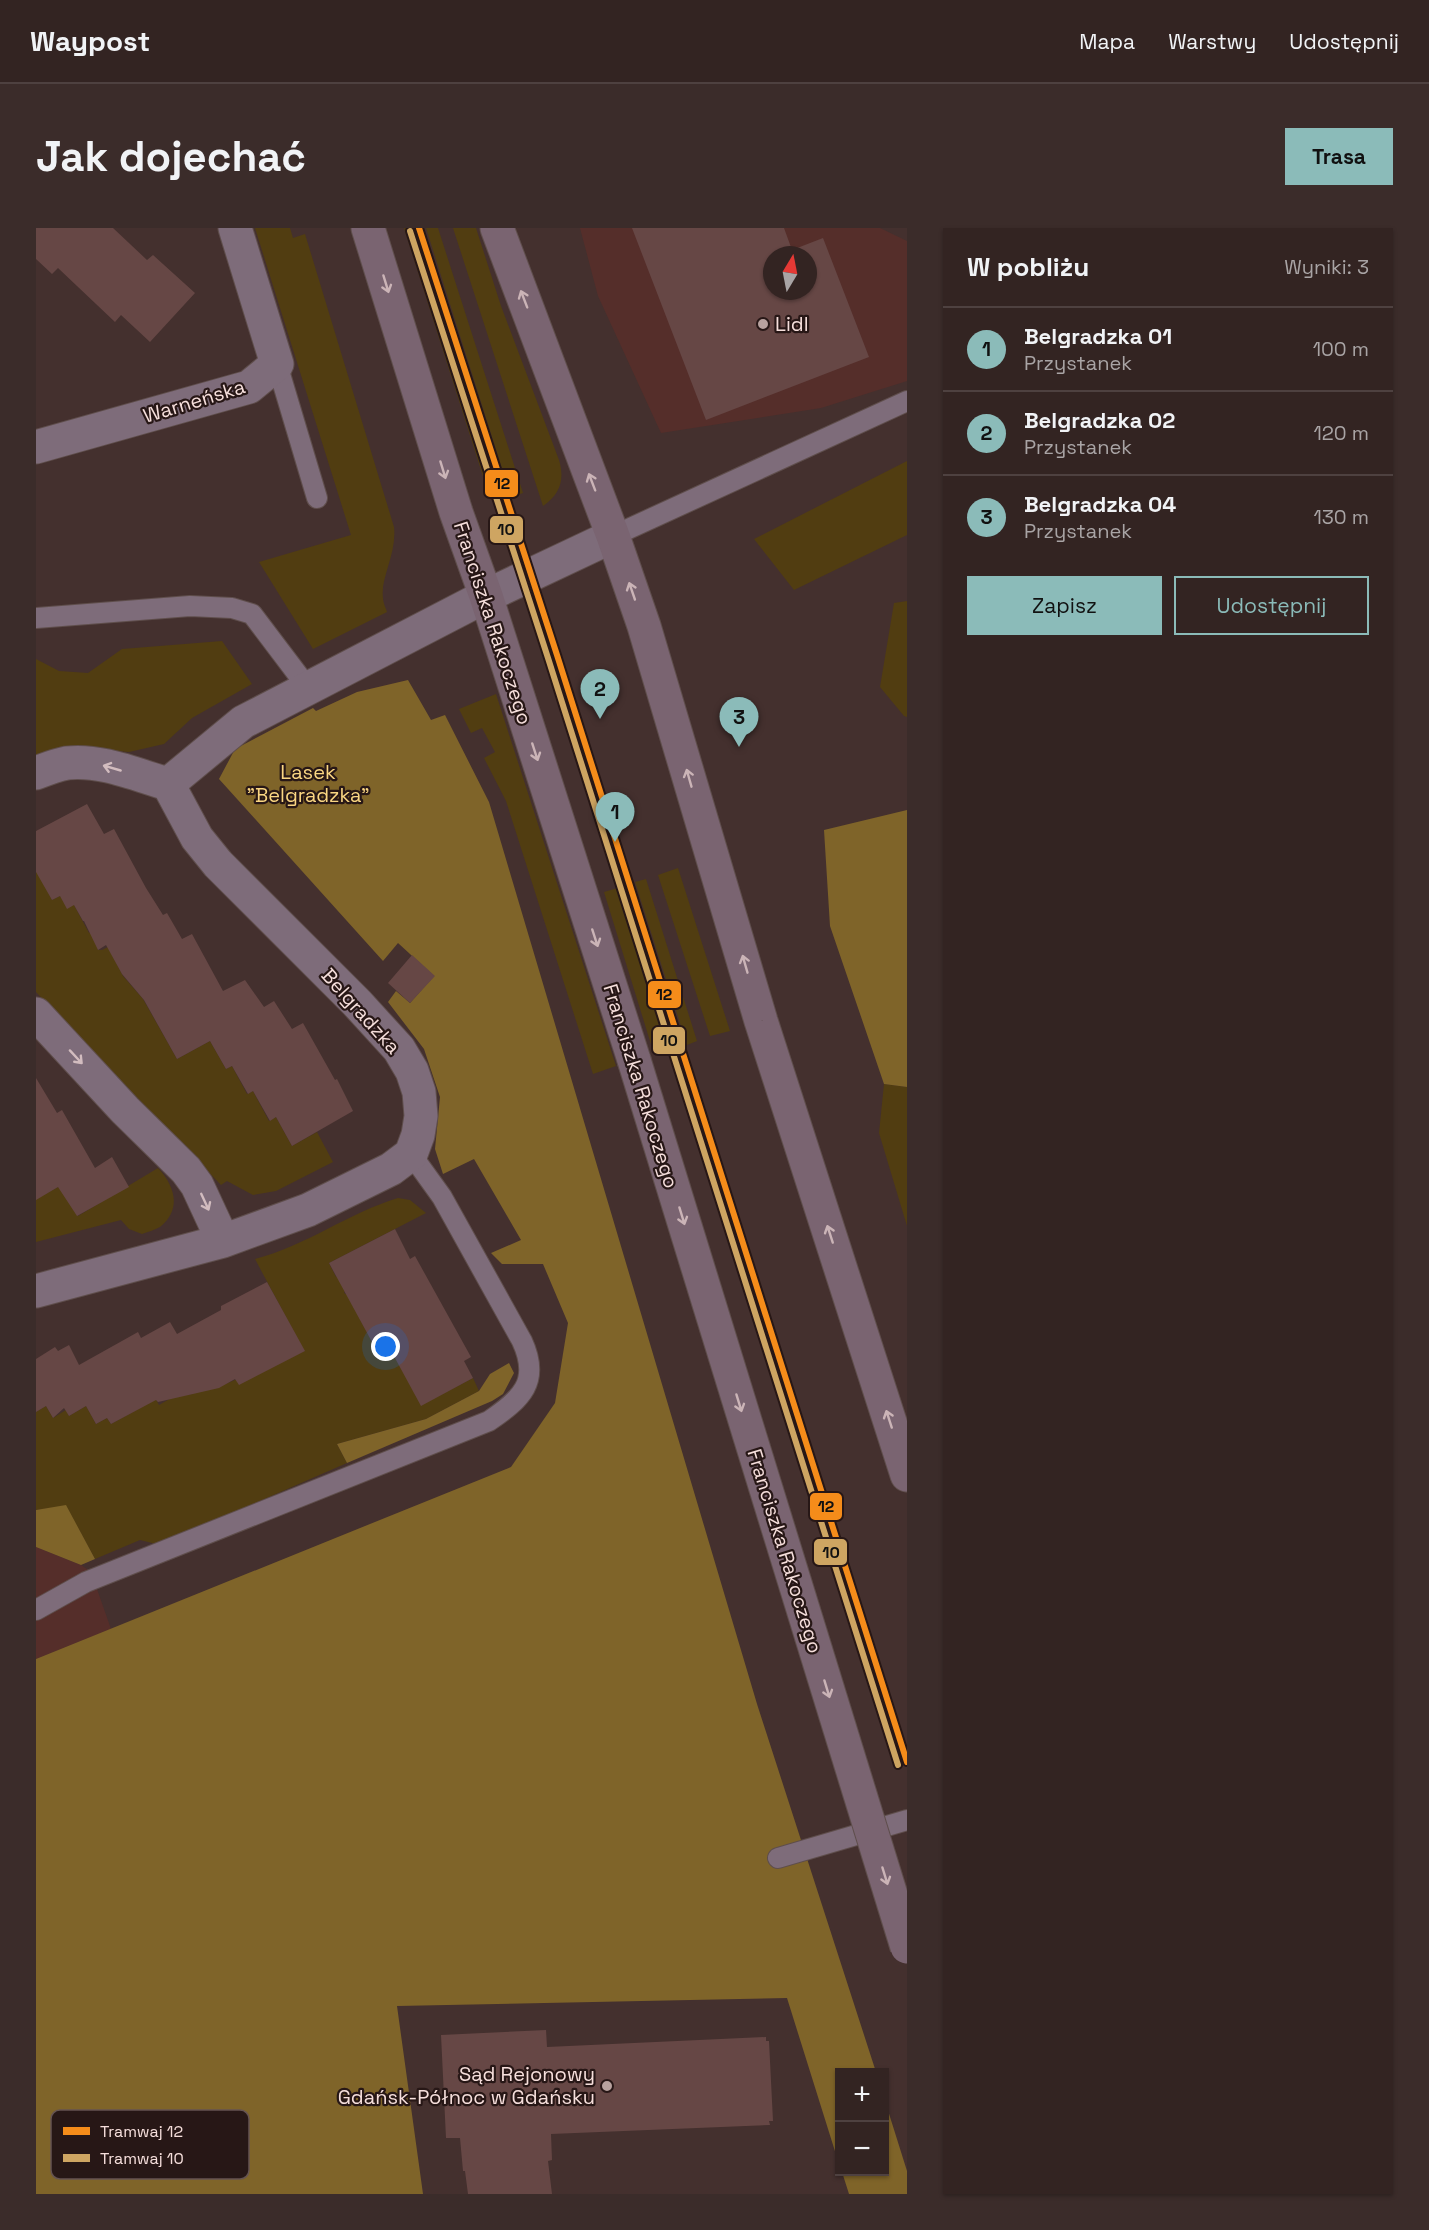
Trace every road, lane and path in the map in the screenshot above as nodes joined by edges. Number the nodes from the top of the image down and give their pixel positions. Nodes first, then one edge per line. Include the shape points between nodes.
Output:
1 (235, 228) edge
2 (368, 228) edge
3 (497, 228) edge
4 (277, 364) junction
5 (907, 401) edge
6 (36, 447) edge
7 (317, 498) dead end
8 (613, 536) junction
9 (486, 596) junction
10 (36, 618) edge
11 (308, 688) junction
12 (36, 773) edge
13 (168, 784) junction
14 (36, 1014) edge
15 (411, 1154) junction
16 (223, 1241) junction
17 (36, 1291) edge
18 (907, 1475) edge
19 (36, 1610) edge
20 (907, 1820) edge
21 (778, 1858) dead end
22 (907, 1947) edge

1 - 4 street
2 -> 9 main road, Franciszka Rakoczego
8 -> 3 main road
4 - 6 street, Warneńska via 249,387
4 - 7 lane
5 - 8 lane
8 - 9 street
18 -> 8 main road via 761,1021 656,666
9 - 11 street
9 -> 22 main road, Franciszka Rakoczego, bridge via 634,1060
10 - 11 lane via 190,606 232,608 252,614
11 - 13 street via 243,722
13 -> 12 street via 86,763 68,763
13 - 15 street, Belgradzka via 197,838 218,864 399,1049 419,1092 421,1116
14 -> 16 street via 186,1170
15 - 16 street via 391,1169 308,1210
15 - 19 lane via 442,1197 522,1341 530,1358 526,1388 509,1408 489,1421 86,1582
16 - 17 street
20 - 21 lane

